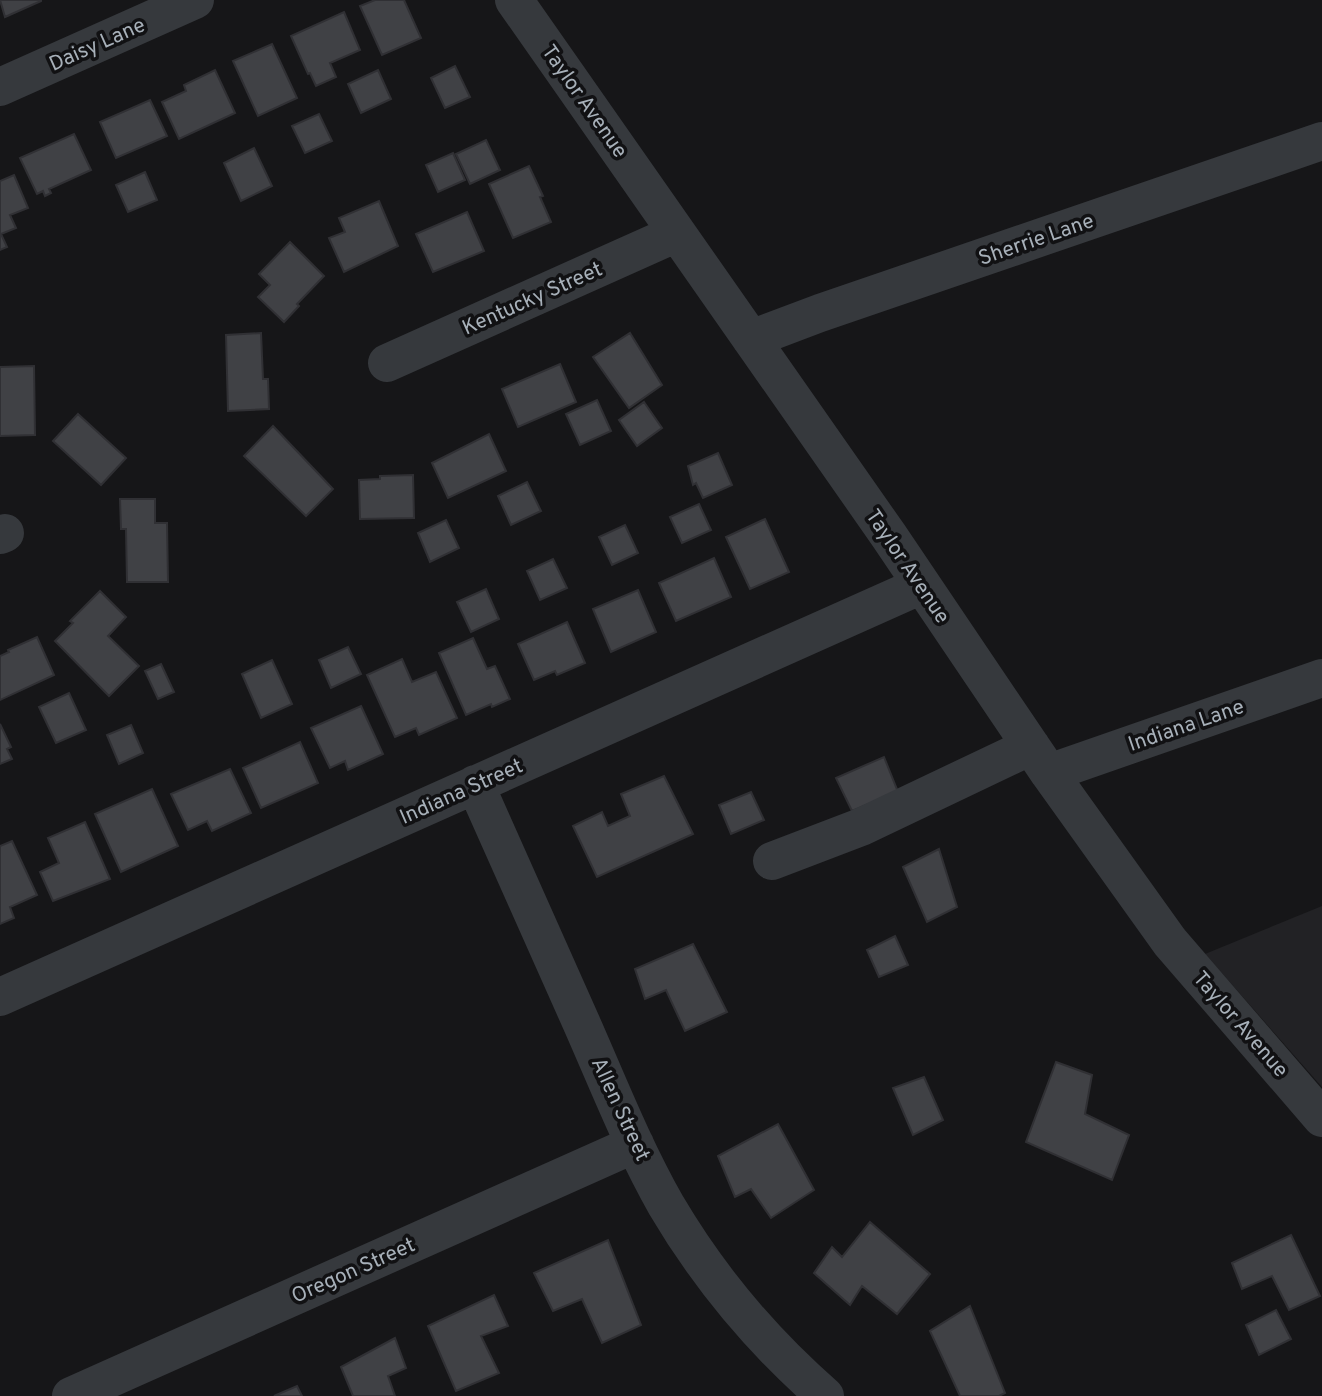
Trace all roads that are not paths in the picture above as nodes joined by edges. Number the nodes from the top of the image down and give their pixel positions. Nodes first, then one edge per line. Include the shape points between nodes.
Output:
1 (195, 0) edge
2 (514, 0) edge
3 (0, 87) edge
4 (1322, 141) edge
5 (677, 233) junction
6 (751, 340) junction
7 (387, 363) dead end
8 (922, 585) junction
9 (1322, 678) edge
10 (1040, 759) junction
11 (475, 785) junction
12 (772, 861) dead end
13 (0, 997) edge
14 (1322, 1118) edge
15 (635, 1144) junction
16 (71, 1396) edge
17 (825, 1396) edge

1 - 3 street, Daisy Lane
2 - 5 street, Taylor Avenue
4 - 6 street, Sherrie Lane
5 - 6 street, Taylor Avenue
5 - 7 street, Kentucky Street
6 - 8 street, Taylor Avenue
8 - 10 street, Taylor Avenue
8 - 11 street, Indiana Street
9 - 10 street, Indiana Lane
10 - 12 street, Indiana Lane
10 - 14 street, Taylor Avenue via 1170,942
11 - 13 street, Indiana Street
11 - 15 street, Allen Street
15 - 16 street, Oregon Street
15 - 17 street, Allen Street via 702,1261 788,1364

